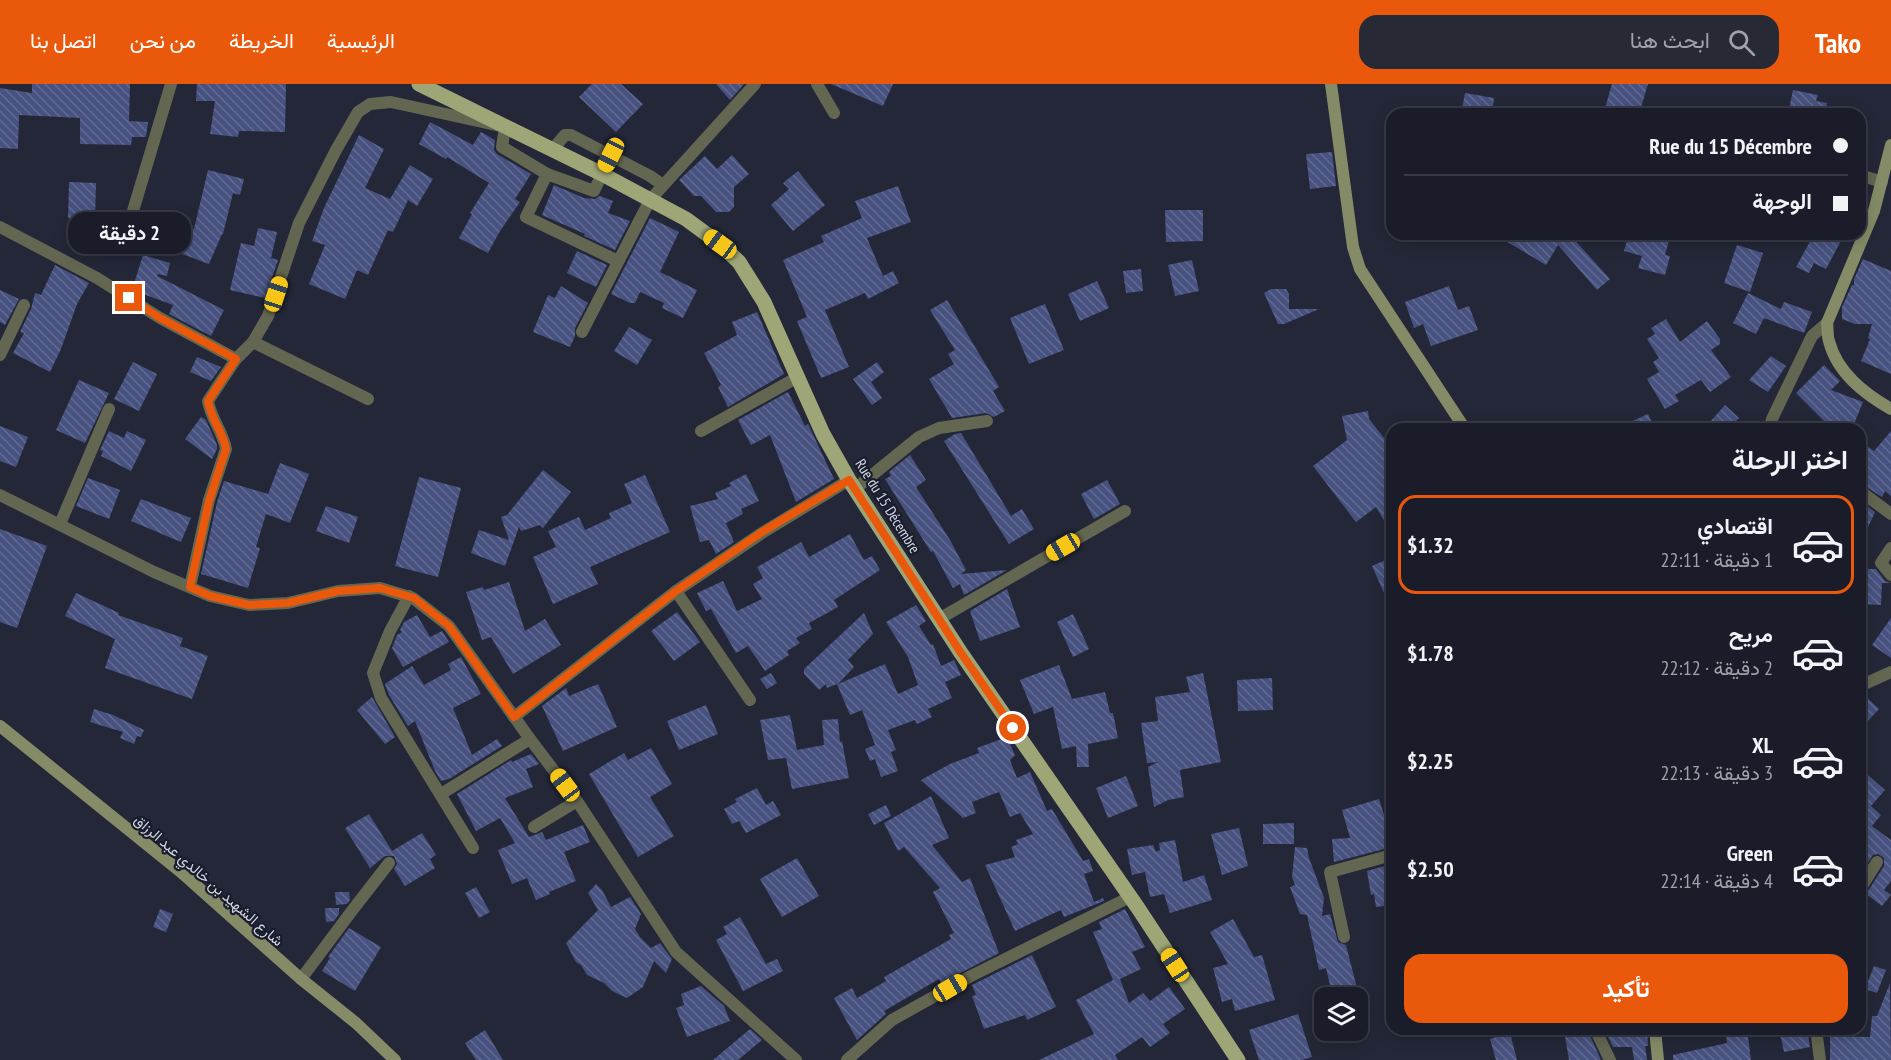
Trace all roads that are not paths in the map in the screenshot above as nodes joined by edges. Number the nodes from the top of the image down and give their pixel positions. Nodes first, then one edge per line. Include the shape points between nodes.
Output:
1 (171, 84) edge
2 (418, 84) edge
3 (755, 84) edge
4 (817, 84) edge
5 (1331, 84) edge
6 (834, 113) dead end
7 (506, 127) junction
8 (1891, 145) edge
9 (552, 150) junction
10 (611, 155) junction
11 (547, 174) junction
12 (602, 174) junction
13 (1866, 177) edge
14 (1882, 182) junction
15 (663, 185) junction
16 (650, 200) junction
17 (130, 220) dead end
18 (0, 227) edge
19 (1866, 230) edge
20 (1862, 240) edge
21 (618, 261) junction
22 (24, 305) dead end
23 (1827, 323) junction
24 (582, 332) dead end
25 (253, 342) junction
26 (0, 354) edge
27 (236, 359) junction
28 (798, 377) junction
29 (368, 399) dead end
30 (109, 409) dead end
31 (1891, 409) edge
32 (987, 421) dead end
33 (1461, 423) edge
34 (1775, 423) edge
35 (701, 431) dead end
36 (852, 485) junction
37 (0, 495) edge
38 (1866, 495) edge
39 (1125, 511) dead end
40 (1891, 514) edge
41 (60, 524) junction
42 (1891, 548) edge
43 (1891, 575) edge
44 (190, 587) junction
45 (676, 591) junction
46 (409, 596) junction
47 (939, 619) junction
48 (1891, 672) edge
49 (1866, 683) edge
50 (750, 700) dead end
51 (514, 717) junction
52 (0, 726) edge
53 (530, 739) junction
54 (441, 794) junction
55 (577, 801) junction
56 (534, 827) dead end
57 (473, 848) dead end
58 (1386, 857) edge
59 (1877, 862) dead end
60 (389, 863) dead end
61 (1866, 879) edge
62 (1130, 897) junction
63 (1344, 937) dead end
64 (302, 980) junction
65 (1598, 1035) edge
66 (1656, 1035) edge
67 (1817, 1035) edge
68 (395, 1060) edge
69 (796, 1060) edge
70 (847, 1060) edge
71 (1238, 1060) edge
72 (1610, 1060) edge
73 (1658, 1060) edge
74 (1820, 1060) edge

1 - 17 street
2 - 7 main road, Rue du 15 Décembre
3 - 15 street
4 - 6 street
5 - 33 street via 1353,247 1360,269
7 - 9 main road, Rue du 15 Décembre
7 - 11 street via 502,147
7 - 25 street via 391,102 370,105 358,112 299,223 268,316
8 - 14 street
9 - 10 street via 565,135 571,135
9 - 12 main road, Rue du 15 Décembre
10 - 12 street
10 - 15 street
11 - 12 street via 594,191
11 - 21 street via 526,217
12 - 16 main road, Rue du 15 Décembre
13 - 14 street
14 - 19 street
15 - 16 street
16 - 21 street
16 - 28 main road, Rue du 15 Décembre via 687,219 739,262 764,303
18 - 27 street
20 - 23 street
21 - 24 street
22 - 26 street
23 - 31 street via 1829,342 1852,381
23 - 34 street via 1812,336
25 - 27 street
25 - 29 street
27 - 44 street via 208,401 226,449 209,501
28 - 35 street
28 - 36 main road, Rue du 15 Décembre via 823,434
30 - 41 street
32 - 36 street via 939,428 920,437
36 - 45 street via 762,532
36 - 47 main road, Rue du 15 Décembre
37 - 41 street
38 - 40 street
39 - 47 street
41 - 44 street
42 - 43 street via 1881,563
44 - 46 street via 249,605 288,603 338,591 380,588
45 - 50 street
45 - 51 street
46 - 51 street via 449,626
46 - 54 street via 373,673 381,698
47 - 62 main road, Rue du 15 Décembre
48 - 49 street
51 - 53 street
52 - 64 street, شارع الشهيد بن خالدي عبد الرزاق via 181,872
53 - 54 street
53 - 55 street
54 - 57 street
55 - 56 street
55 - 69 street via 676,952
58 - 63 street via 1330,872
59 - 61 street
60 - 64 street
62 - 70 street via 892,1020
62 - 71 main road, Rue du 15 Décembre
64 - 68 street, شارع الشهيد بن خالدي عبد الرزاق
65 - 72 street
66 - 73 street
67 - 74 street

